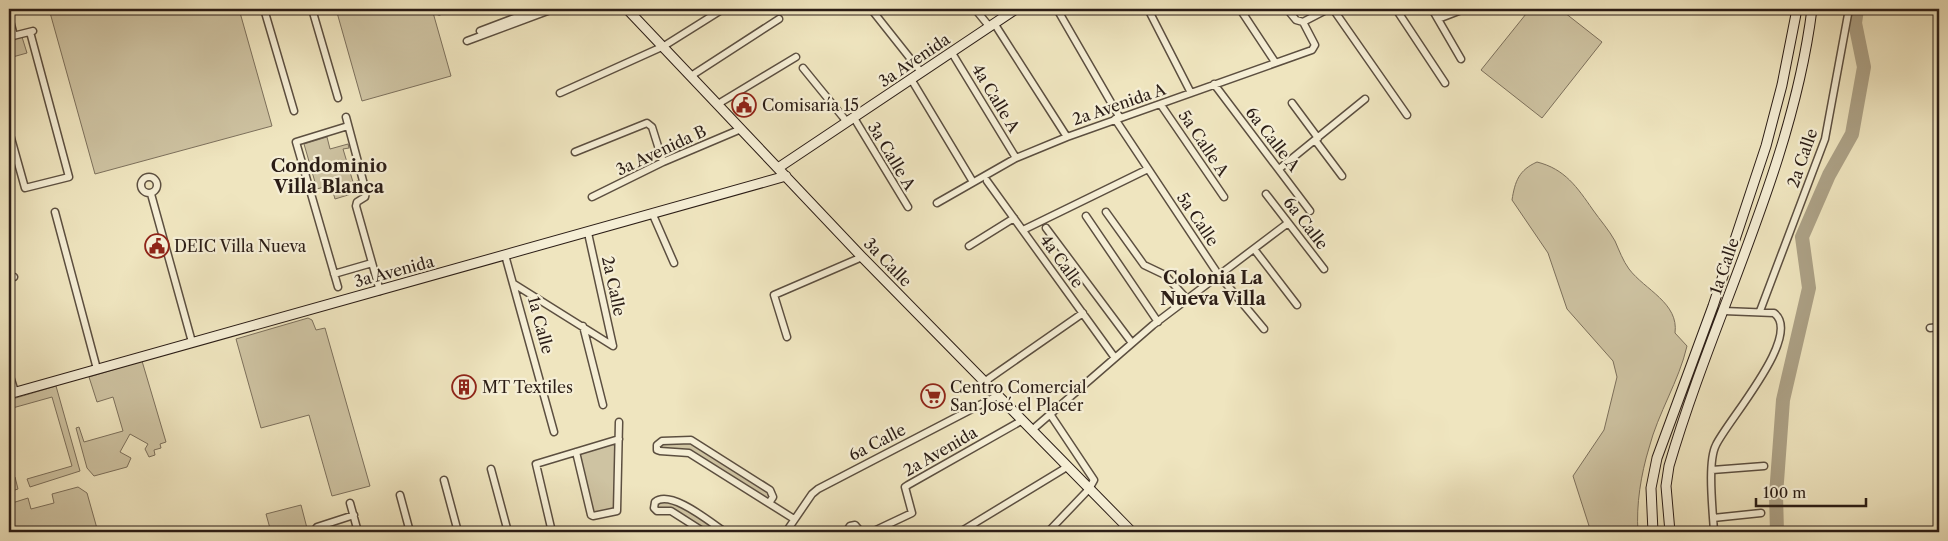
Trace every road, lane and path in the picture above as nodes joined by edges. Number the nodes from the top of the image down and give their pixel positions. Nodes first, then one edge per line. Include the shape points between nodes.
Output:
1 (264, 9) edge
2 (312, 9) edge
3 (538, 9) edge
4 (553, 9) edge
5 (628, 9) edge
6 (723, 9) edge
7 (871, 9) edge
8 (975, 9) edge
9 (1057, 9) edge
10 (1240, 9) edge
11 (1286, 9) edge
12 (1328, 9) edge
13 (1333, 9) edge
14 (1396, 9) edge
15 (1432, 9) edge
16 (1464, 9) edge
17 (1798, 9) edge
18 (1812, 9) edge
19 (1849, 9) edge
20 (1151, 10) edge
21 (1009, 11) edge
22 (9, 17) edge
23 (779, 19) dead end
24 (1438, 19) junction
25 (1303, 22) junction
26 (991, 24) junction
27 (11, 36) edge
28 (664, 46) junction
29 (952, 53) junction
30 (796, 57) dead end
31 (1461, 59) dead end
32 (1275, 62) junction
33 (803, 68) dead end
34 (921, 72) junction
35 (691, 76) junction
36 (911, 79) junction
37 (1445, 83) dead end
38 (1214, 84) junction
39 (560, 93) dead end
40 (1191, 93) junction
41 (338, 98) dead end
42 (1365, 100) dead end
43 (1292, 103) dead end
44 (718, 104) junction
45 (1162, 105) junction
46 (294, 111) dead end
47 (1407, 116) dead end
48 (346, 117) dead end
49 (1117, 119) junction
50 (850, 120) junction
51 (348, 126) junction
52 (741, 129) junction
53 (9, 131) edge
54 (1067, 137) junction
55 (1317, 139) junction
56 (575, 152) dead end
57 (1016, 158) junction
58 (663, 162) junction
59 (778, 168) junction
60 (1148, 169) junction
61 (1279, 169) junction
62 (786, 176) junction
63 (1342, 176) dead end
64 (987, 181) dead end
65 (973, 182) junction
66 (151, 194) dead end
67 (1266, 194) dead end
68 (1224, 196) dead end
69 (592, 197) dead end
70 (937, 203) dead end
71 (908, 207) dead end
72 (1310, 211) dead end
73 (55, 212) dead end
74 (1106, 212) dead end
75 (653, 215) junction
76 (1086, 216) dead end
77 (1014, 218) junction
78 (1288, 223) junction
79 (1046, 228) dead end
80 (1023, 230) junction
81 (588, 233) junction
82 (969, 246) dead end
83 (1254, 249) junction
84 (505, 255) junction
85 (862, 257) junction
86 (674, 262) dead end
87 (372, 263) junction
88 (1324, 269) dead end
89 (334, 274) junction
90 (1218, 274) junction
91 (514, 284) junction
92 (338, 287) dead end
93 (380, 290) junction
94 (1186, 300) junction
95 (1298, 306) dead end
96 (1724, 311) junction
97 (1760, 312) junction
98 (1083, 313) junction
99 (1158, 322) junction
100 (583, 326) junction
101 (1939, 327) edge
102 (1930, 328) dead end
103 (1264, 329) dead end
104 (787, 337) dead end
105 (192, 342) junction
106 (1132, 343) junction
107 (1115, 358) junction
108 (97, 369) junction
109 (9, 373) edge
110 (984, 382) junction
111 (12, 393) edge
112 (997, 396) junction
113 (603, 405) dead end
114 (1050, 414) junction
115 (1021, 421) junction
116 (619, 422) dead end
117 (1032, 430) junction
118 (554, 432) dead end
119 (619, 439) junction
120 (576, 452) junction
121 (1764, 466) dead end
122 (1067, 467) junction
123 (491, 469) dead end
124 (1712, 470) junction
125 (444, 480) dead end
126 (1089, 489) junction
127 (400, 495) dead end
128 (350, 504) dead end
129 (769, 504) junction
130 (1761, 513) dead end
131 (354, 515) junction
132 (1713, 518) junction
133 (794, 519) junction
134 (876, 530) dead end
135 (313, 531) edge
136 (358, 532) edge
137 (410, 532) edge
138 (458, 532) edge
139 (508, 532) edge
140 (552, 532) edge
141 (704, 532) edge
142 (726, 532) edge
143 (786, 532) edge
144 (846, 532) edge
145 (861, 532) edge
146 (960, 532) edge
147 (1048, 532) edge
148 (1132, 532) edge
149 (1653, 532) edge
150 (1670, 532) edge
151 (1714, 532) edge

1 - 46 street
2 - 41 street
3 - 4 street via 466,39
5 - 28 main road, 3a Calle
6 - 28 street
7 - 34 street
8 - 26 street
9 - 49 street, 5a Calle
10 - 32 street
11 - 25 street via 1296,20
12 - 25 street
13 - 47 street
14 - 37 street
15 - 24 street
16 - 24 street
17 - 149 main road, 1a Calle via 1766,146 1657,458 1651,488
18 - 96 main road, 1a Calle via 1789,122
19 - 97 street, 2a Calle via 1825,139
20 - 40 street
21 - 26 main road, 3a Avenida
22 - 27 street
23 - 35 street
24 - 31 street
25 - 32 street, 2a Avenida A via 1315,46 1312,50
26 - 29 main road, 3a Avenida
26 - 54 street
27 - 53 street via 32,31 68,177 25,188
28 - 35 main road, 3a Calle
28 - 39 street
29 - 34 main road, 3a Avenida
29 - 57 street, 4a Calle A
30 - 44 street
32 - 38 street, 2a Avenida A
33 - 50 street, 3a Calle A
34 - 36 main road, 3a Avenida
35 - 44 main road, 3a Calle
36 - 50 main road, 3a Avenida
36 - 65 street
38 - 40 street, 2a Avenida A
38 - 61 street, 6a Calle A
40 - 45 street, 2a Avenida A
42 - 55 street
43 - 55 street
44 - 52 main road, 3a Calle
45 - 49 street, 2a Avenida A
45 - 68 street, 5a Calle A
48 - 51 street
49 - 54 street, 2a Avenida A
49 - 60 street, 5a Calle
50 - 59 main road, 3a Avenida
50 - 71 street, 3a Calle A
51 - 87 street via 366,192 356,204
51 - 89 street via 296,142
52 - 58 street, 3a Avenida B
52 - 59 main road, 3a Calle
54 - 57 street, 2a Avenida A
55 - 61 street
55 - 63 street
56 - 58 street via 647,123 652,127
57 - 65 street, 2a Avenida A
58 - 69 street, 3a Avenida B
59 - 62 main road, 3a Calle
60 - 80 street
60 - 90 street, 5a Calle
61 - 72 street, 6a Calle A
62 - 75 main road, 3a Avenida
62 - 85 main road, 3a Calle
64 - 77 street, 4a Calle
65 - 70 street, 2a Avenida A
66 - 105 street
67 - 78 street, 6a Calle
73 - 108 street
74 - 94 street via 1144,265 1165,275
75 - 81 main road, 3a Avenida
75 - 86 street
76 - 99 street
77 - 80 street, 4a Calle
77 - 82 street
78 - 83 street
78 - 88 street, 6a Calle
79 - 106 street
80 - 98 street, 4a Calle
81 - 84 main road, 3a Avenida
81 - 100 street, 2a Calle via 613,346
83 - 90 street
83 - 95 street
84 - 91 street, 1a Calle
84 - 93 main road, 3a Avenida
85 - 104 street via 774,295
85 - 110 main road, 3a Calle
87 - 89 street
87 - 93 street
89 - 92 street
90 - 94 street
90 - 103 street, 5a Calle
91 - 100 street
91 - 118 street, 1a Calle
93 - 105 main road, 3a Avenida
94 - 99 street
96 - 97 street
96 - 150 main road, 1a Calle via 1669,466 1666,486
97 - 124 street via 1774,313 1779,318 1782,327 1780,341 1759,380 1715,446
98 - 107 street, 4a Calle
98 - 110 street
99 - 106 street
100 - 113 street
101 - 102 street
105 - 108 main road, 3a Avenida
106 - 107 street
107 - 114 street
108 - 111 main road, 3a Avenida
109 - 111 street
110 - 112 main road, 3a Calle
112 - 115 main road, 3a Calle
112 - 133 street, 6a Calle via 818,489
114 - 117 street
114 - 126 street via 1094,480
115 - 117 main road, 3a Calle
115 - 134 street, 2a Avenida via 905,487 912,513
116 - 119 street
117 - 122 main road, 3a Calle
119 - 120 street
119 - 120 street via 618,508 615,512 591,514
120 - 140 street via 535,466
121 - 124 street
122 - 126 main road, 3a Calle
122 - 146 street
123 - 139 street
124 - 132 street
125 - 138 street
126 - 147 street
126 - 148 main road, 3a Calle
127 - 137 street
128 - 131 street
129 - 129 street via 689,453 660,451 657,445 660,441 691,440 770,490 773,496
129 - 133 street
130 - 132 street
131 - 135 street
131 - 136 street
132 - 151 street
133 - 143 street, 6a Calle
141 - 142 street via 671,511 657,511 655,502 675,500
144 - 145 street via 855,525

